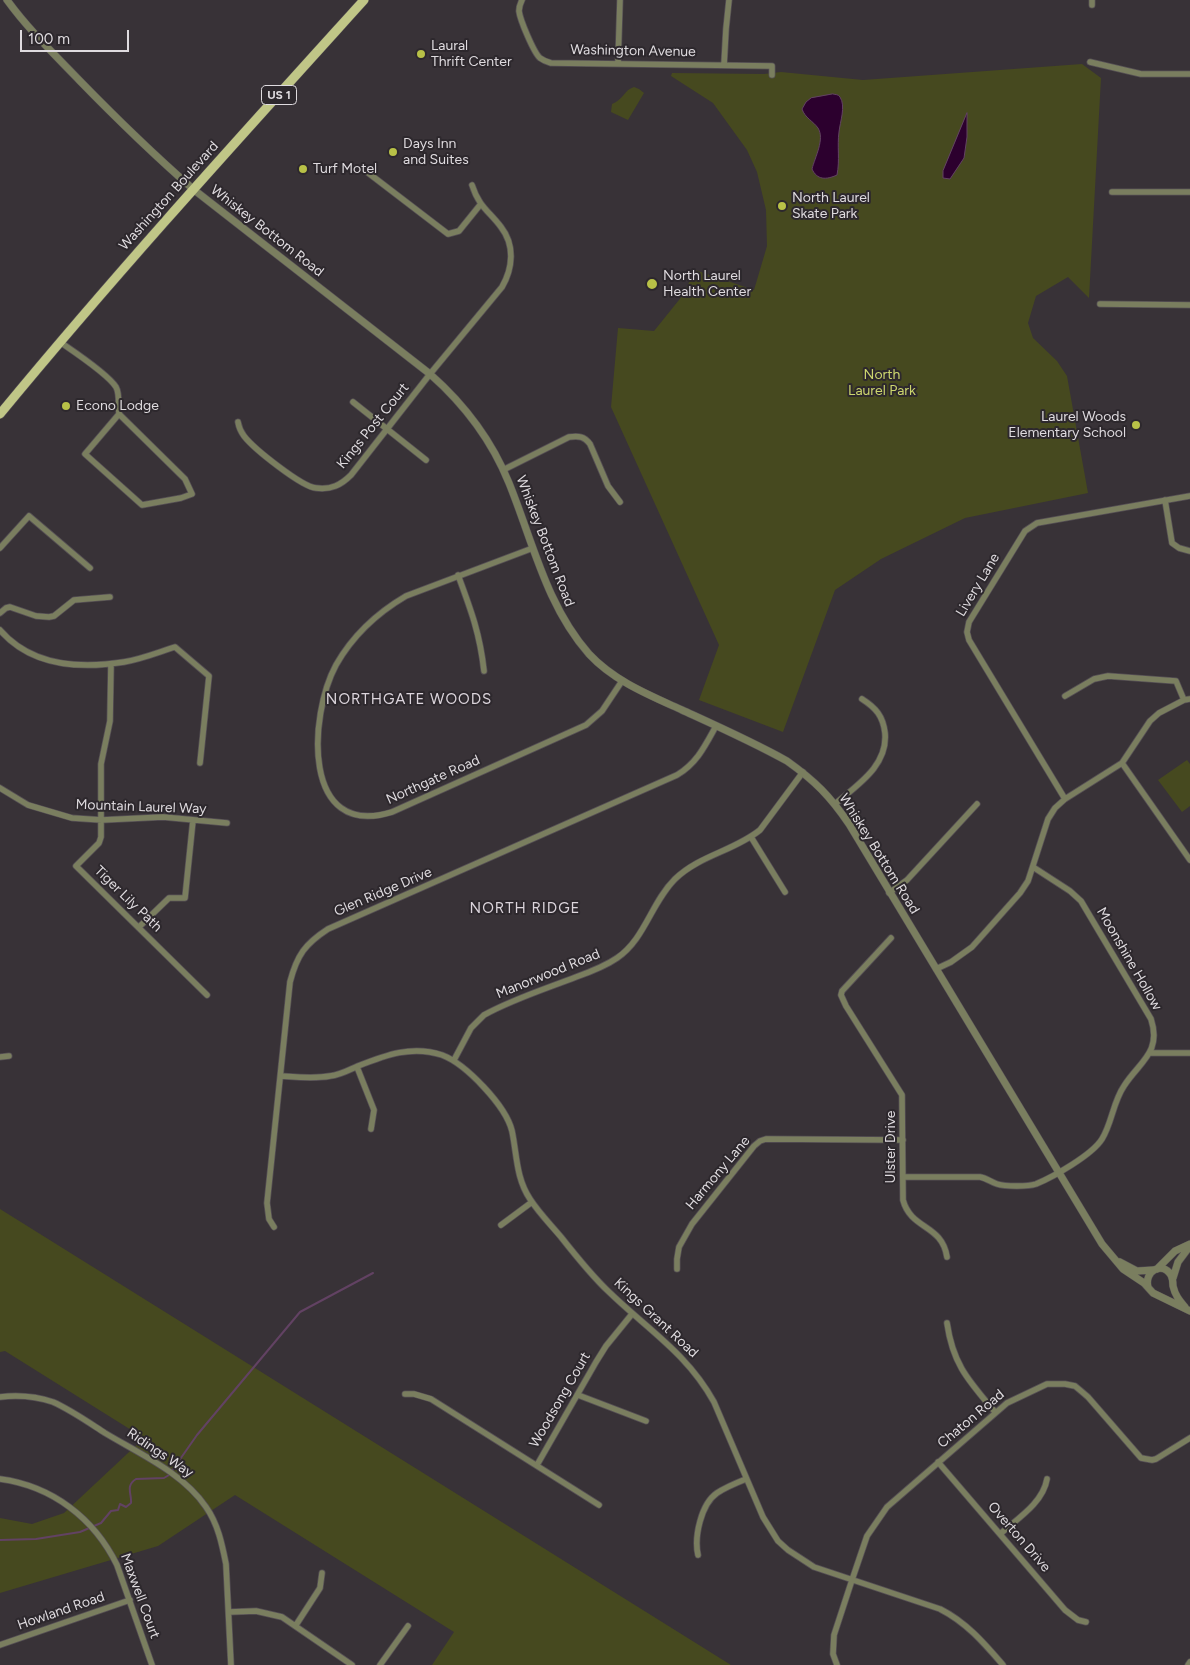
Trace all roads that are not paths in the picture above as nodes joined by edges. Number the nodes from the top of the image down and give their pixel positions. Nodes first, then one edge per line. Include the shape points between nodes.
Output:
1 (7, 0) edge
2 (364, 0) edge
3 (522, 0) edge
4 (620, 0) edge
5 (729, 0) edge
6 (618, 62) junction
7 (1090, 62) dead end
8 (724, 65) junction
9 (1190, 74) edge
10 (772, 75) dead end
11 (367, 172) dead end
12 (472, 185) dead end
13 (193, 189) junction
14 (1112, 192) dead end
15 (1190, 192) edge
16 (480, 204) junction
17 (1100, 304) dead end
18 (1190, 305) edge
19 (60, 342) junction
20 (430, 374) junction
21 (353, 402) dead end
22 (0, 414) edge
23 (119, 414) junction
24 (238, 422) dead end
25 (387, 430) junction
26 (426, 460) dead end
27 (503, 470) junction
28 (1190, 496) edge
29 (1165, 500) junction
30 (620, 502) dead end
31 (0, 548) edge
32 (533, 548) junction
33 (1190, 551) edge
34 (90, 568) dead end
35 (458, 575) junction
36 (110, 597) dead end
37 (0, 613) edge
38 (0, 630) edge
39 (111, 664) junction
40 (484, 671) dead end
41 (622, 681) junction
42 (1065, 696) dead end
43 (862, 699) dead end
44 (1187, 699) edge
45 (716, 726) junction
46 (200, 762) dead end
47 (1122, 763) junction
48 (803, 772) junction
49 (0, 788) edge
50 (1065, 799) junction
51 (835, 804) junction
52 (978, 804) dead end
53 (102, 820) junction
54 (193, 820) junction
55 (227, 823) dead end
56 (751, 837) junction
57 (1190, 860) edge
58 (1033, 867) junction
59 (785, 892) dead end
60 (889, 893) junction
61 (139, 927) junction
62 (891, 938) dead end
63 (936, 969) junction
64 (207, 995) dead end
65 (1150, 1052) junction
66 (1190, 1053) edge
67 (9, 1056) dead end
68 (0, 1057) edge
69 (454, 1060) junction
70 (357, 1066) junction
71 (281, 1076) junction
72 (371, 1129) dead end
73 (903, 1140) junction
74 (1058, 1173) junction
75 (902, 1176) junction
76 (532, 1202) junction
77 (501, 1225) dead end
78 (274, 1227) dead end
79 (1190, 1245) edge
80 (947, 1257) dead end
81 (1115, 1260) junction
82 (677, 1269) dead end
83 (1155, 1270) junction
84 (1173, 1281) junction
85 (1148, 1287) junction
86 (1158, 1295) junction
87 (1188, 1310) edge
88 (632, 1314) junction
89 (947, 1323) dead end
90 (405, 1394) dead end
91 (578, 1395) junction
92 (0, 1397) edge
93 (995, 1412) junction
94 (646, 1421) dead end
95 (1190, 1438) edge
96 (938, 1462) junction
97 (537, 1465) junction
98 (0, 1479) edge
99 (746, 1479) junction
100 (1047, 1479) dead end
101 (599, 1505) dead end
102 (1000, 1534) junction
103 (698, 1555) dead end
104 (322, 1573) dead end
105 (852, 1580) junction
106 (130, 1600) junction
107 (229, 1612) junction
108 (1086, 1622) dead end
109 (296, 1625) junction
110 (408, 1626) dead end
111 (0, 1645) edge
112 (152, 1665) edge
113 (231, 1665) edge
114 (352, 1665) edge
115 (380, 1665) edge
116 (837, 1665) edge
117 (1003, 1665) edge

1 - 13 street, Whiskey Bottom Road via 98,100
2 - 13 main road, Washington Boulevard / US 1
3 - 6 street, Washington Avenue via 520,16 535,51 544,61
4 - 6 street
5 - 8 street
6 - 8 street, Washington Avenue
7 - 9 street via 1141,74
8 - 10 street, Washington Avenue via 772,66
11 - 16 street via 448,234 459,231
12 - 16 street, Kings Post Court
13 - 19 main road, Washington Boulevard / US 1
13 - 20 street, Whiskey Bottom Road
14 - 15 street
16 - 20 street, Kings Post Court via 508,238 512,257 508,277
17 - 18 street
19 - 22 main road, Washington Boulevard / US 1
19 - 23 street via 116,386
20 - 25 street, Kings Post Court
20 - 27 street, Whiskey Bottom Road via 477,424
21 - 25 street
23 - 23 street via 185,479 192,494 142,504 85,454
24 - 25 street, Kings Post Court via 250,442 297,480 315,488 335,487 344,482
25 - 26 street
27 - 30 street via 569,437 582,436 590,444 608,486
27 - 32 street, Whiskey Bottom Road
28 - 29 street, Livery Lane
29 - 33 street via 1172,543
29 - 50 street, Livery Lane via 1037,523 1025,531 968,622 969,640
31 - 34 street via 29,516
32 - 35 street, Northgate Road
32 - 41 street, Whiskey Bottom Road via 562,618 590,655
35 - 40 street via 479,634
35 - 41 street, Northgate Road via 390,605 361,631 336,665 321,704 318,745 325,788 340,806 365,815 392,812 586,725 602,711
36 - 37 street via 74,600 49,617 10,607
38 - 39 street via 23,650 50,661
39 - 46 street via 176,647 209,676
39 - 53 street, Tiger Lily Path via 110,721 101,764
41 - 45 street, Whiskey Bottom Road
42 - 44 street via 1094,679 1108,676 1176,681
43 - 51 street via 882,718 884,751 871,772
44 - 47 street via 1150,721
45 - 48 street, Whiskey Bottom Road via 773,753
45 - 71 street, Glen Ridge Drive via 698,759 677,775 316,937 298,957 290,982
47 - 50 street
47 - 57 street
48 - 51 street, Whiskey Bottom Road
48 - 56 street, Manorwood Road via 766,823
49 - 53 street, Mountain Laurel Way via 43,810 72,818
50 - 58 street via 1048,819
51 - 60 street, Whiskey Bottom Road
52 - 60 street via 908,880
53 - 54 street, Mountain Laurel Way via 147,817
53 - 61 street, Tiger Lily Path via 98,844 76,866
54 - 55 street, Mountain Laurel Way
54 - 61 street via 185,898 169,898
56 - 59 street
56 - 69 street, Manorwood Road via 702,859 673,881 632,945 616,959 484,1015 471,1028
58 - 63 street via 1020,893 972,947
58 - 65 street, Moonshine Hollow via 1081,900 1150,1019 1153,1039
60 - 63 street, Whiskey Bottom Road
61 - 64 street, Tiger Lily Path
62 - 73 street, Ulster Drive via 842,991 842,999 902,1096
63 - 74 street, Whiskey Bottom Road
65 - 66 street
65 - 74 street via 1121,1089 1108,1126 1096,1147
67 - 68 street
69 - 70 street, Kings Grant Road via 428,1052 408,1051
69 - 76 street, Kings Grant Road via 474,1076 508,1120 520,1181
70 - 71 street, Kings Grant Road via 316,1078
70 - 72 street via 374,1110
71 - 78 street, Glen Ridge Drive via 267,1203 269,1219
73 - 75 street, Ulster Drive
73 - 82 street, Harmony Lane via 760,1141 692,1224 680,1248
74 - 75 street via 1035,1184 1016,1186 996,1184 980,1177
74 - 81 street, Whiskey Bottom Road
75 - 80 street, Ulster Drive via 903,1200 908,1214 936,1233
76 - 77 street
76 - 88 street, Kings Grant Road via 594,1277
79 - 83 street via 1175,1251
79 - 84 street via 1178,1262
81 - 83 street, Whiskey Bottom Road via 1137,1271
81 - 85 street, Whiskey Bottom Road
83 - 84 street via 1166,1270
83 - 85 street via 1147,1278
84 - 86 street via 1168,1292
84 - 87 street via 1177,1297
85 - 86 street
86 - 87 street
88 - 91 street, Woodsong Court via 606,1346
88 - 99 street, Kings Grant Road via 676,1350 694,1370 705,1386
89 - 93 street via 952,1350 966,1378
90 - 97 street via 431,1399
91 - 94 street
91 - 97 street, Woodsong Court
92 - 107 street, Ridings Way via 25,1396 53,1403 163,1468 193,1491 206,1506 219,1534 226,1564
93 - 95 street, Chaton Road via 1020,1395 1040,1387 1065,1384 1075,1386 1088,1397 1141,1458 1156,1459
93 - 96 street, Chaton Road
96 - 102 street, Overton Drive
96 - 105 street, Chaton Road via 880,1515 867,1536
97 - 101 street, Woodsong Court
98 - 106 street, Maxwell Court via 50,1494 89,1524 110,1551
99 - 103 street via 715,1494 709,1501 696,1540
99 - 105 street, Kings Grant Road via 778,1541 814,1567
100 - 102 street via 1046,1488 1037,1501
102 - 108 street, Overton Drive via 1065,1610
104 - 109 street via 320,1588
105 - 116 street, Chaton Road via 834,1635 833,1654
105 - 117 street, Kings Grant Road via 940,1608 977,1635
106 - 111 street, Howland Road
106 - 112 street, Maxwell Court
107 - 109 street via 256,1610 282,1617
107 - 113 street, Ridings Way
109 - 114 street
110 - 115 street

